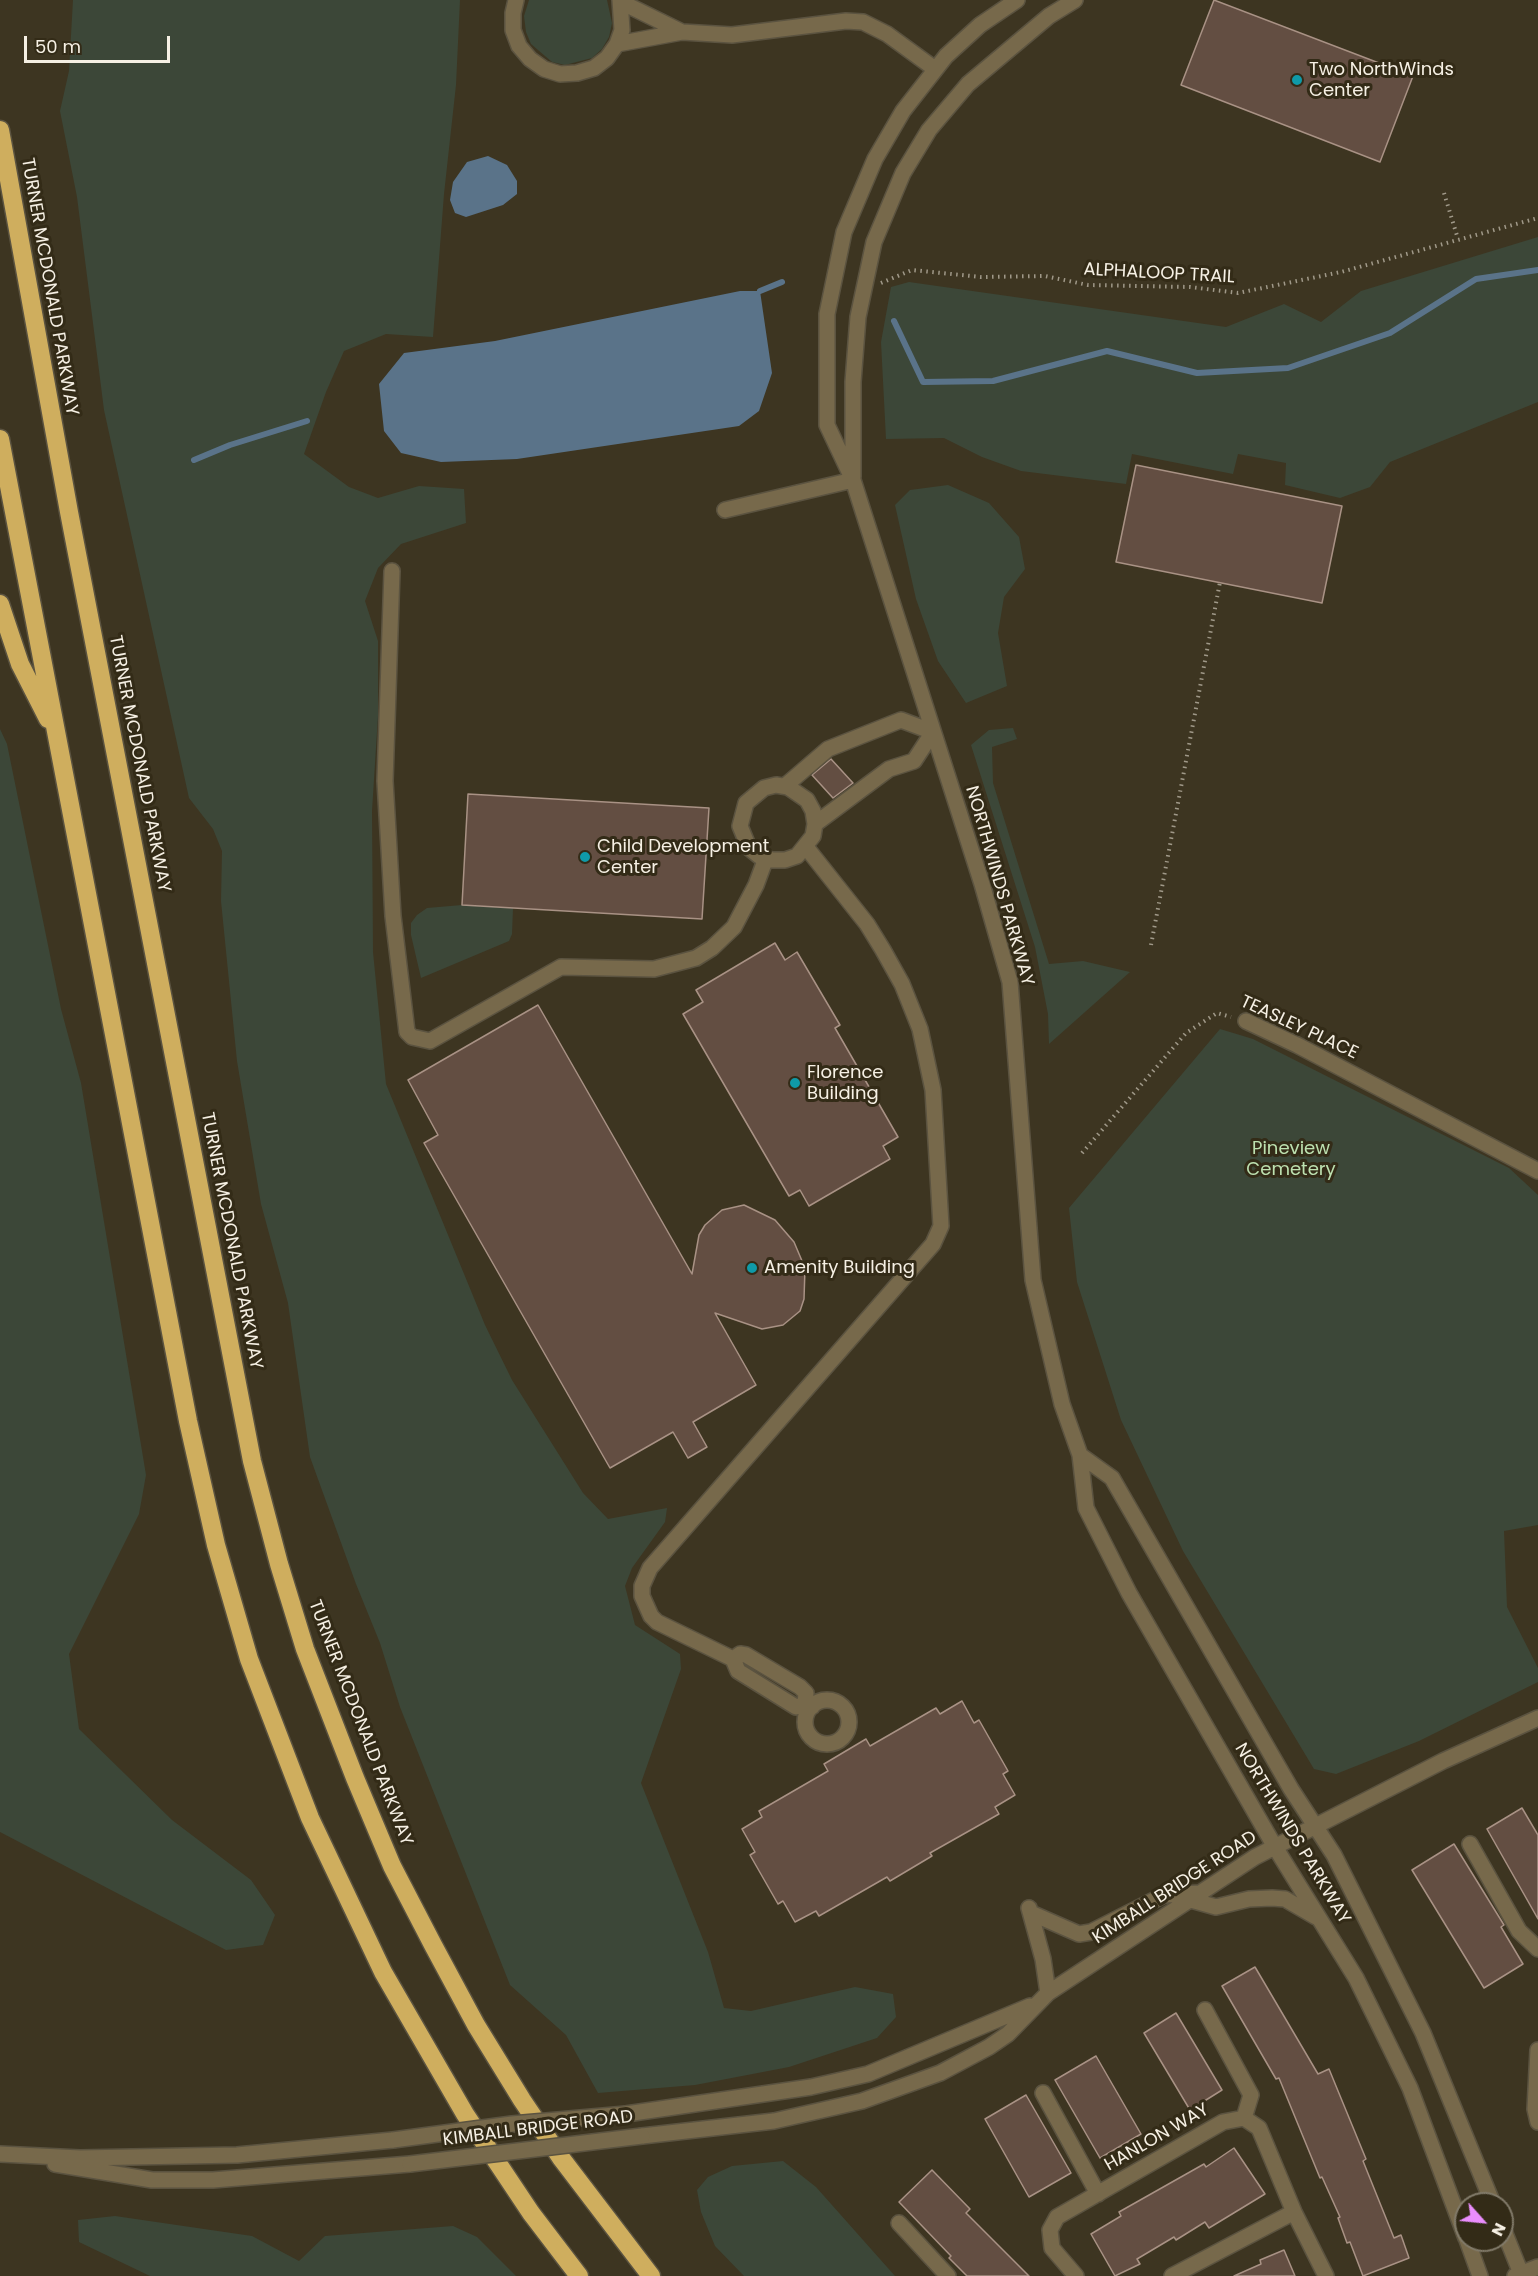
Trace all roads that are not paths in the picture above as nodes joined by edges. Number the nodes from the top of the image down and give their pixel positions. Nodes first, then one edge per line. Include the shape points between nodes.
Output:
1 (516, 0) edge
2 (1017, 0) edge
3 (1075, 0) edge
4 (621, 1) edge
5 (682, 32) junction
6 (617, 44) junction
7 (935, 69) junction
8 (0, 130) edge
9 (0, 439) edge
10 (853, 480) junction
11 (725, 510) dead end
12 (392, 571) dead end
13 (0, 604) edge
14 (933, 732) junction
15 (57, 734) junction
16 (785, 786) junction
17 (815, 824) junction
18 (806, 848) junction
19 (766, 858) junction
20 (1246, 1021) road end
21 (1538, 1171) edge
22 (1080, 1455) junction
23 (808, 1705) dead end
24 (1538, 1718) edge
25 (1315, 1827) junction
26 (1470, 1844) dead end
27 (1275, 1847) junction
28 (1197, 1896) junction
29 (1319, 1918) junction
30 (1538, 1949) edge
31 (1048, 1993) junction
32 (1033, 2005) junction
33 (1205, 2010) dead end
34 (1538, 2050) edge
35 (1043, 2093) dead end
36 (1244, 2118) junction
37 (1538, 2122) edge
38 (0, 2154) edge
39 (20, 2157) junction
40 (1488, 2192) edge
41 (1098, 2194) junction
42 (1454, 2207) edge
43 (1294, 2212) junction
44 (899, 2223) dead end
45 (1471, 2252) edge
46 (1511, 2252) edge
47 (1538, 2267) edge
48 (1519, 2275) edge
49 (579, 2276) edge
50 (651, 2276) edge
51 (948, 2276) edge
52 (1076, 2276) edge
53 (1172, 2276) edge
54 (1326, 2276) edge
55 (1480, 2276) edge

1 - 6 street via 513,30 519,46 544,69 578,74 608,58
2 - 7 street, NORTHWINDS PARKWAY via 980,25
3 - 10 street, NORTHWINDS PARKWAY via 1049,16 968,84 929,130 903,173 874,242 858,317 853,382
4 - 5 street
4 - 6 street via 622,30
5 - 6 street
5 - 7 street via 732,35 863,22 888,34
7 - 10 street, NORTHWINDS PARKWAY via 903,111 875,159 844,232 827,314 827,425
8 - 50 highway, TURNER MCDONALD PARKWAY via 69,512 252,1461 305,1649 392,1866 476,2025 561,2158
9 - 15 highway
10 - 11 street
10 - 14 street, NORTHWINDS PARKWAY
12 - 19 street via 385,781 393,916 407,1032 412,1037 430,1041 561,967 654,969 696,958 734,927
13 - 15 highway via 20,664
14 - 16 street via 901,720 828,748
14 - 17 street via 914,761 889,769
14 - 22 street, NORTHWINDS PARKWAY via 1010,982 1033,1280 1062,1404
15 - 49 highway via 194,1453 249,1659 310,1818 383,1972 465,2114
16 - 17 street via 807,800
16 - 19 street via 764,788 753,794 741,814 743,838 749,848
17 - 18 street
18 - 19 street via 784,860
18 - 23 street via 867,924 902,984 920,1029 933,1090 941,1226 933,1244 657,1560 645,1578 642,1596 657,1622 733,1659 738,1671 796,1707
20 - 21 street, TEASLEY PLACE
22 - 25 street, NORTHWINDS PARKWAY via 1112,1478
22 - 27 street, NORTHWINDS PARKWAY via 1086,1508 1129,1593
24 - 25 street, KIMBALL BRIDGE ROAD via 1443,1761
25 - 27 street, KIMBALL BRIDGE ROAD
25 - 40 street, NORTHWINDS PARKWAY via 1334,1855 1424,2033
26 - 30 street via 1519,1932
27 - 28 street, KIMBALL BRIDGE ROAD
27 - 29 street, NORTHWINDS PARKWAY
28 - 29 street via 1216,1907 1249,1899 1285,1899
28 - 31 street, KIMBALL BRIDGE ROAD
28 - 31 street via 1164,1895 1091,1932 1079,1934 1030,1910
29 - 42 street, NORTHWINDS PARKWAY via 1356,1978 1410,2088
31 - 32 street, KIMBALL BRIDGE ROAD
32 - 39 street, KIMBALL BRIDGE ROAD, bridge via 868,2074 811,2087 626,2114 237,2155
32 - 39 street, KIMBALL BRIDGE ROAD, bridge via 1008,2034 940,2073 862,2101 774,2121 410,2164 213,2180 152,2180
33 - 36 street via 1251,2095
34 - 37 street
35 - 41 street
36 - 41 street, HANLON WAY via 1223,2122
36 - 43 street via 1259,2128
38 - 39 street, KIMBALL BRIDGE ROAD
41 - 52 street, HANLON WAY via 1057,2217 1050,2230 1052,2248
43 - 53 street
43 - 54 street
44 - 51 street
45 - 55 street, NORTHWINDS PARKWAY
46 - 48 street
47 - 48 street

